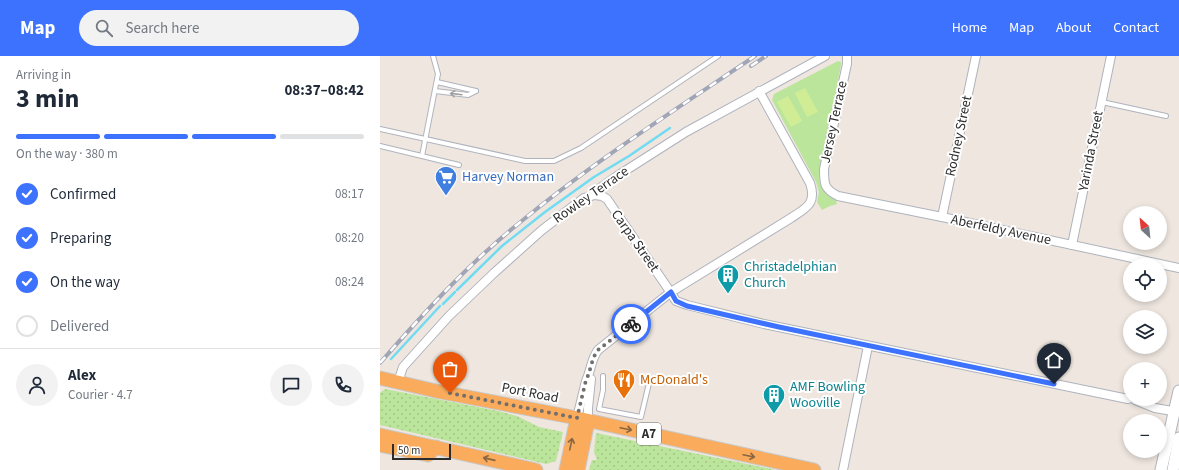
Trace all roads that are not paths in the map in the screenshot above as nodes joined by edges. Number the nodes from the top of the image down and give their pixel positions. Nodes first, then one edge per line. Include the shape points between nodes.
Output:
1 (433, 56) edge
2 (718, 56) edge
3 (825, 56) edge
4 (847, 56) edge
5 (976, 56) edge
6 (1112, 56) edge
7 (437, 82) junction
8 (435, 91) junction
9 (759, 91) junction
10 (1101, 102) junction
11 (1166, 116) dead end
12 (380, 129) edge
13 (425, 139) junction
14 (380, 146) edge
15 (422, 156) junction
16 (459, 164) dead end
17 (826, 187) joint
18 (595, 195) junction
19 (942, 217) junction
20 (1072, 245) junction
21 (1179, 268) edge
22 (671, 292) junction
23 (868, 346) junction
24 (604, 376) dead end
25 (380, 378) edge
26 (650, 379) dead end
27 (398, 382) junction
28 (1179, 391) edge
29 (1123, 397) edge
30 (1150, 406) edge
31 (1177, 412) edge
32 (583, 420) junction
33 (380, 434) edge
34 (1179, 438) edge
35 (380, 445) edge
36 (436, 447) junction
37 (531, 469) edge
38 (566, 470) edge
39 (578, 470) edge
40 (814, 470) edge
41 (843, 470) edge
42 (1161, 470) edge
43 (1173, 470) edge

1 - 7 lane via 438,74
2 - 13 lane via 581,148 554,161 525,161
3 - 9 street, Rowley Terrace
4 - 17 street, Jersey Terrace via 824,169
5 - 19 street, Rodney Street
6 - 10 street, Yarinda Street
7 - 8 lane
7 -> 8 lane via 476,91 468,95
8 - 13 lane
9 - 18 street, Rowley Terrace via 686,132 616,176
9 - 22 street via 810,184 813,192 812,201 791,218
10 - 11 lane
10 - 20 street, Yarinda Street
12 - 13 lane
13 - 15 lane
14 - 15 lane
15 - 16 lane
17 - 19 street, Aberfeldy Avenue via 838,196
18 - 22 street, Carpa Street via 607,199
18 - 27 street, Rowley Terrace via 584,198 554,221 488,278 403,367
19 - 20 street, Aberfeldy Avenue
20 - 21 street, Aberfeldy Avenue
22 - 23 street, Carpa Street via 676,301 687,306
22 - 32 street via 594,355 586,380
23 - 29 street, Carpa Street
23 - 41 street
24 - 26 lane via 599,409 641,417
25 - 27 highway, Port Road / A7
27 - 32 highway, Port Road / A7
28 - 31 main road
30 - 31 street, Carpa Street
31 - 42 main road
38 -> 32 highway
32 - 39 highway
32 -> 40 highway, Port Road / A7
33 - 36 highway
34 - 43 main road
35 - 36 highway via 428,454
37 -> 36 highway

